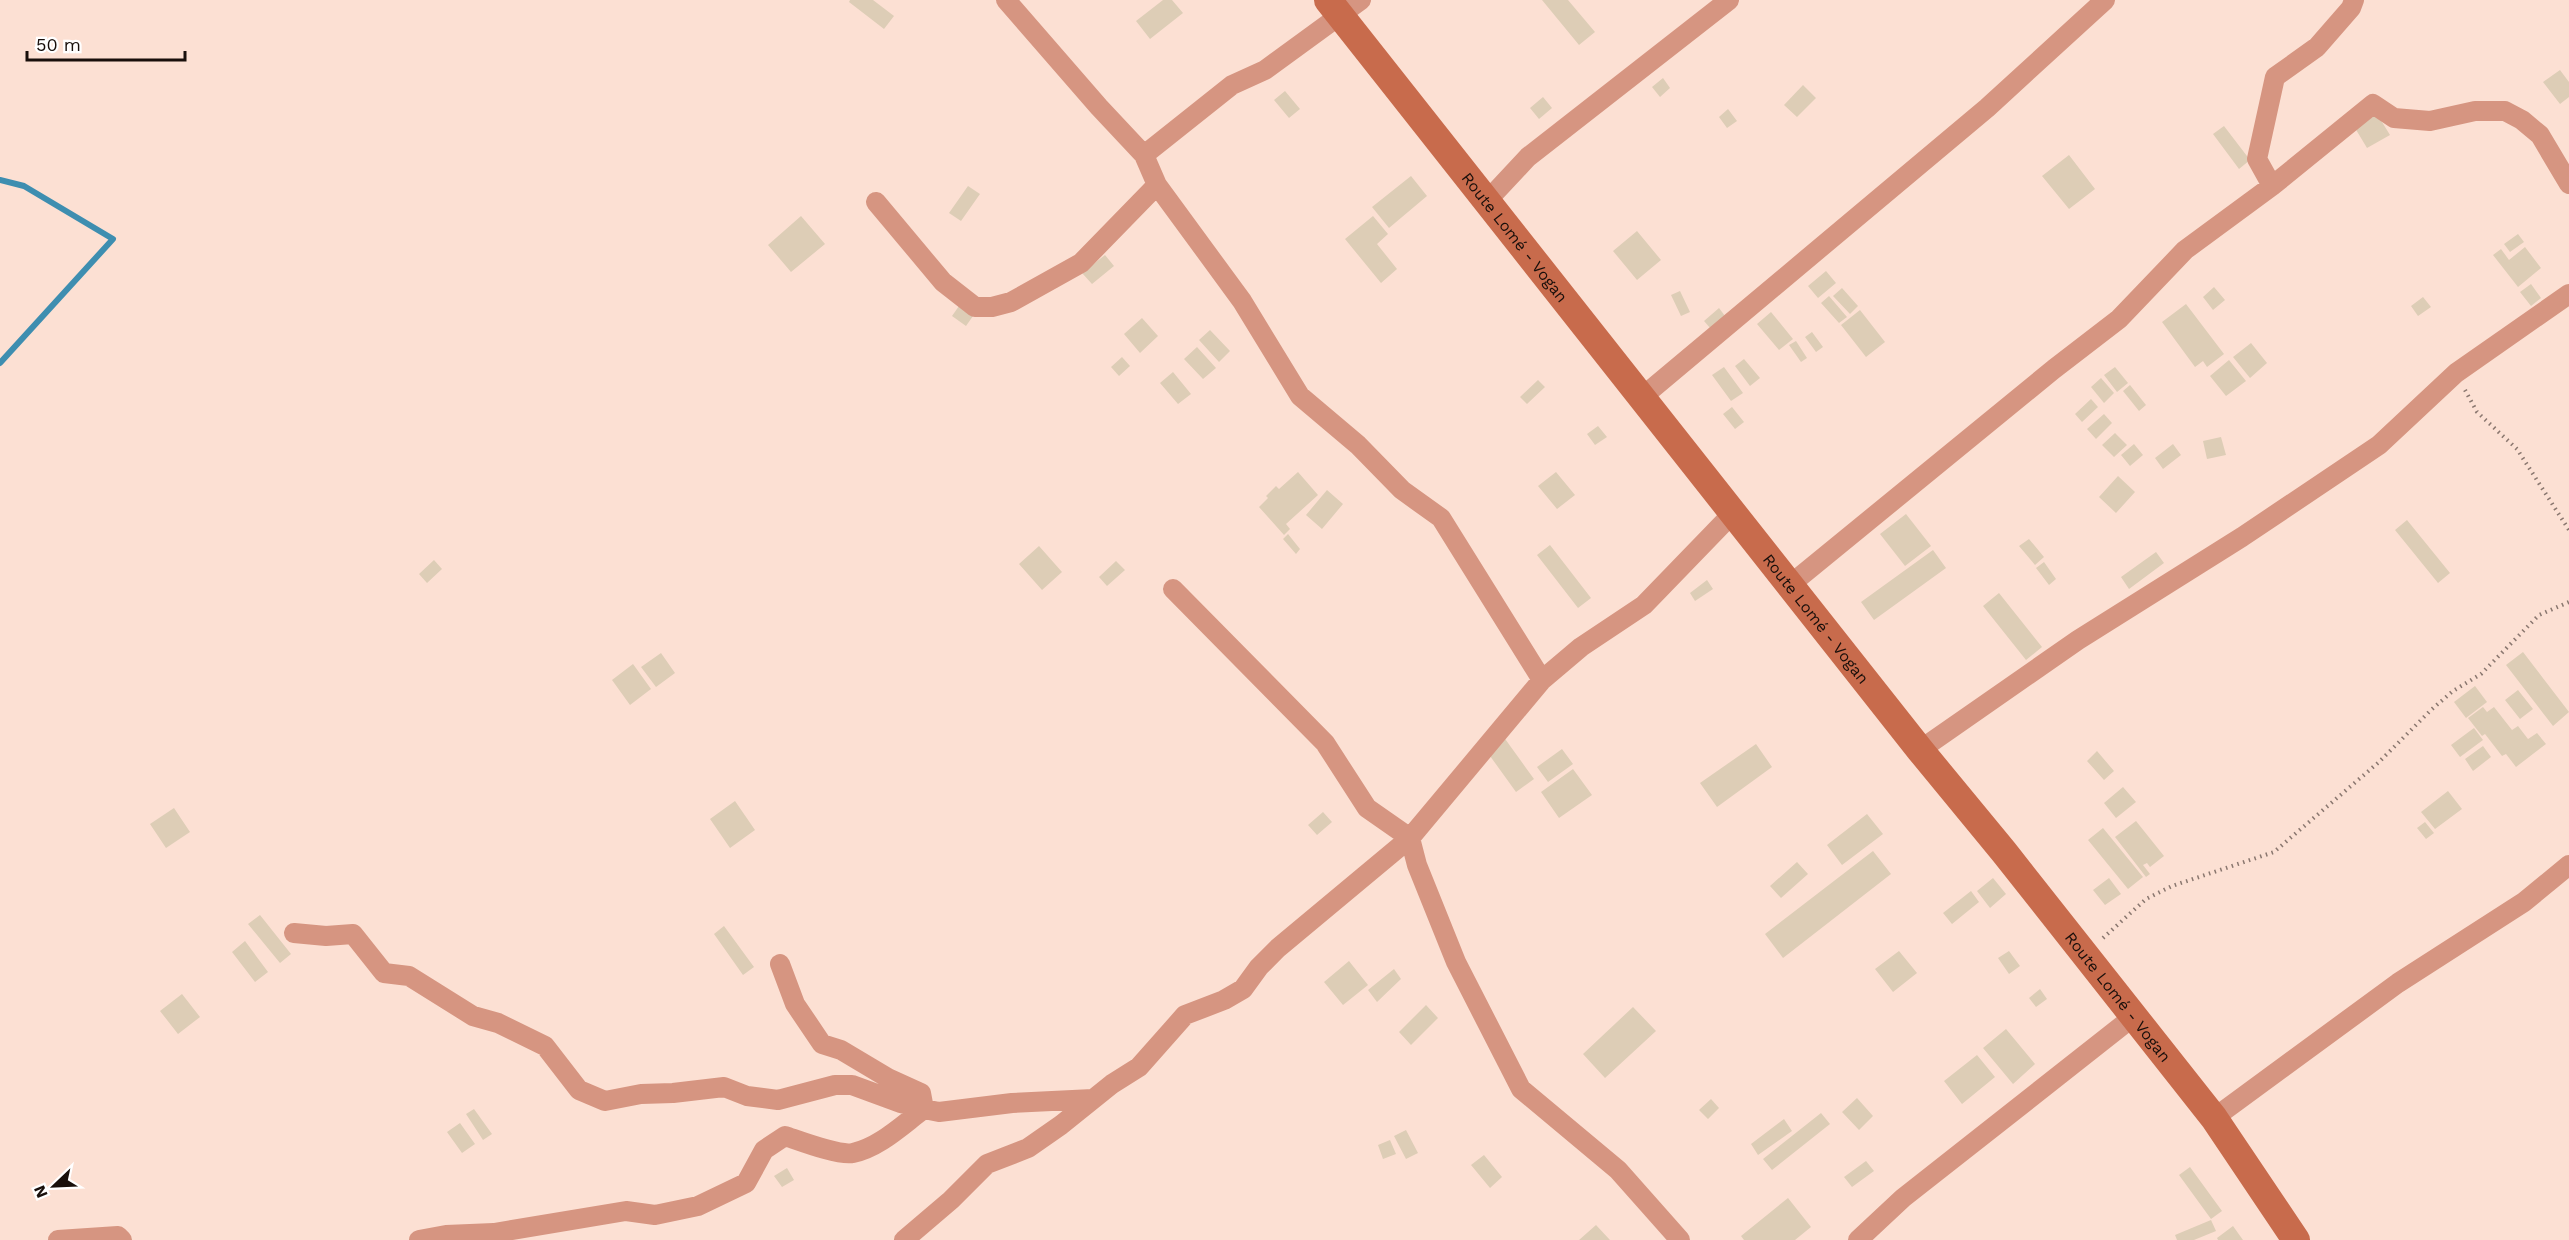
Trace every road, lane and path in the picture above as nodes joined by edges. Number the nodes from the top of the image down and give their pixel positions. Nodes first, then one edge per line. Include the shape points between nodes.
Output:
1 (1006, 0) edge
2 (1729, 0) edge
3 (2105, 0) edge
4 (2354, 0) edge
5 (1344, 5) edge
6 (1144, 155) junction
7 (2569, 184) edge
8 (1157, 185) junction
9 (2272, 186) junction
10 (1486, 201) junction
11 (876, 202) dead end
12 (2569, 294) edge
13 (2456, 373) junction
14 (1641, 398) junction
15 (1733, 513) junction
16 (2569, 530) edge
17 (1791, 584) junction
18 (1173, 589) dead end
19 (2569, 602) edge
20 (1542, 680) junction
21 (1920, 750) junction
22 (1410, 838) junction
23 (2569, 865) edge
24 (294, 933) dead end
25 (2083, 952) junction
26 (780, 964) dead end
27 (2133, 1017) junction
28 (1093, 1099) junction
29 (924, 1108) junction
30 (2214, 1118) junction
31 (58, 1240) edge
32 (122, 1240) edge
33 (419, 1240) edge
34 (904, 1240) edge
35 (1680, 1240) edge
36 (1858, 1240) edge
37 (2296, 1240) edge

1 - 6 street
2 - 10 street via 1528,157
3 - 14 street via 1987,108
4 - 9 street via 2317,47 2275,77 2258,159
5 - 6 street via 1265,70 1232,85
5 - 10 main road, Route Lomé - Vogan
6 - 8 street
7 - 9 street via 2540,135 2505,111 2475,111 2430,121 2394,117 2373,104
8 - 11 street via 1081,263 1011,302 992,307 975,307 943,282
8 - 20 street via 1242,301 1300,396 1358,445 1402,490 1441,518
9 - 17 street via 2186,250 2119,319
10 - 14 main road, Route Lomé - Vogan
12 - 13 street
13 - 16 path via 2477,412 2517,449
13 - 21 street via 2379,445 2078,640
14 - 15 main road, Route Lomé - Vogan
15 - 17 main road, Route Lomé - Vogan
15 - 20 street via 1644,605 1581,647
17 - 21 main road, Route Lomé - Vogan
18 - 22 street via 1325,743 1367,808
19 - 25 path via 2539,615 2481,674 2430,710 2379,762 2274,852 2172,886 2146,899 2116,929
20 - 22 street
21 - 25 main road, Route Lomé - Vogan
22 - 28 street via 1278,948 1243,989 1185,1015 1139,1067
22 - 35 street via 1456,962 1521,1089 1618,1170
23 - 30 street via 2524,902 2398,983
24 - 29 street via 353,934 384,973 409,976 473,1016 498,1023 545,1046 579,1090 605,1101 724,1087 747,1096 778,1100 826,1087 852,1085
25 - 27 main road, Route Lomé - Vogan
26 - 29 street via 795,1004 822,1044 841,1050 921,1093
27 - 30 main road, Route Lomé - Vogan
27 - 36 street via 1903,1198
28 - 29 street via 939,1112
28 - 34 street via 1028,1148 987,1164
29 - 33 street via 885,1139 851,1153 785,1136 764,1150 746,1183 698,1206 655,1215 626,1211 494,1233
30 - 37 main road, Route Lomé - Vogan
31 - 32 street via 118,1236

